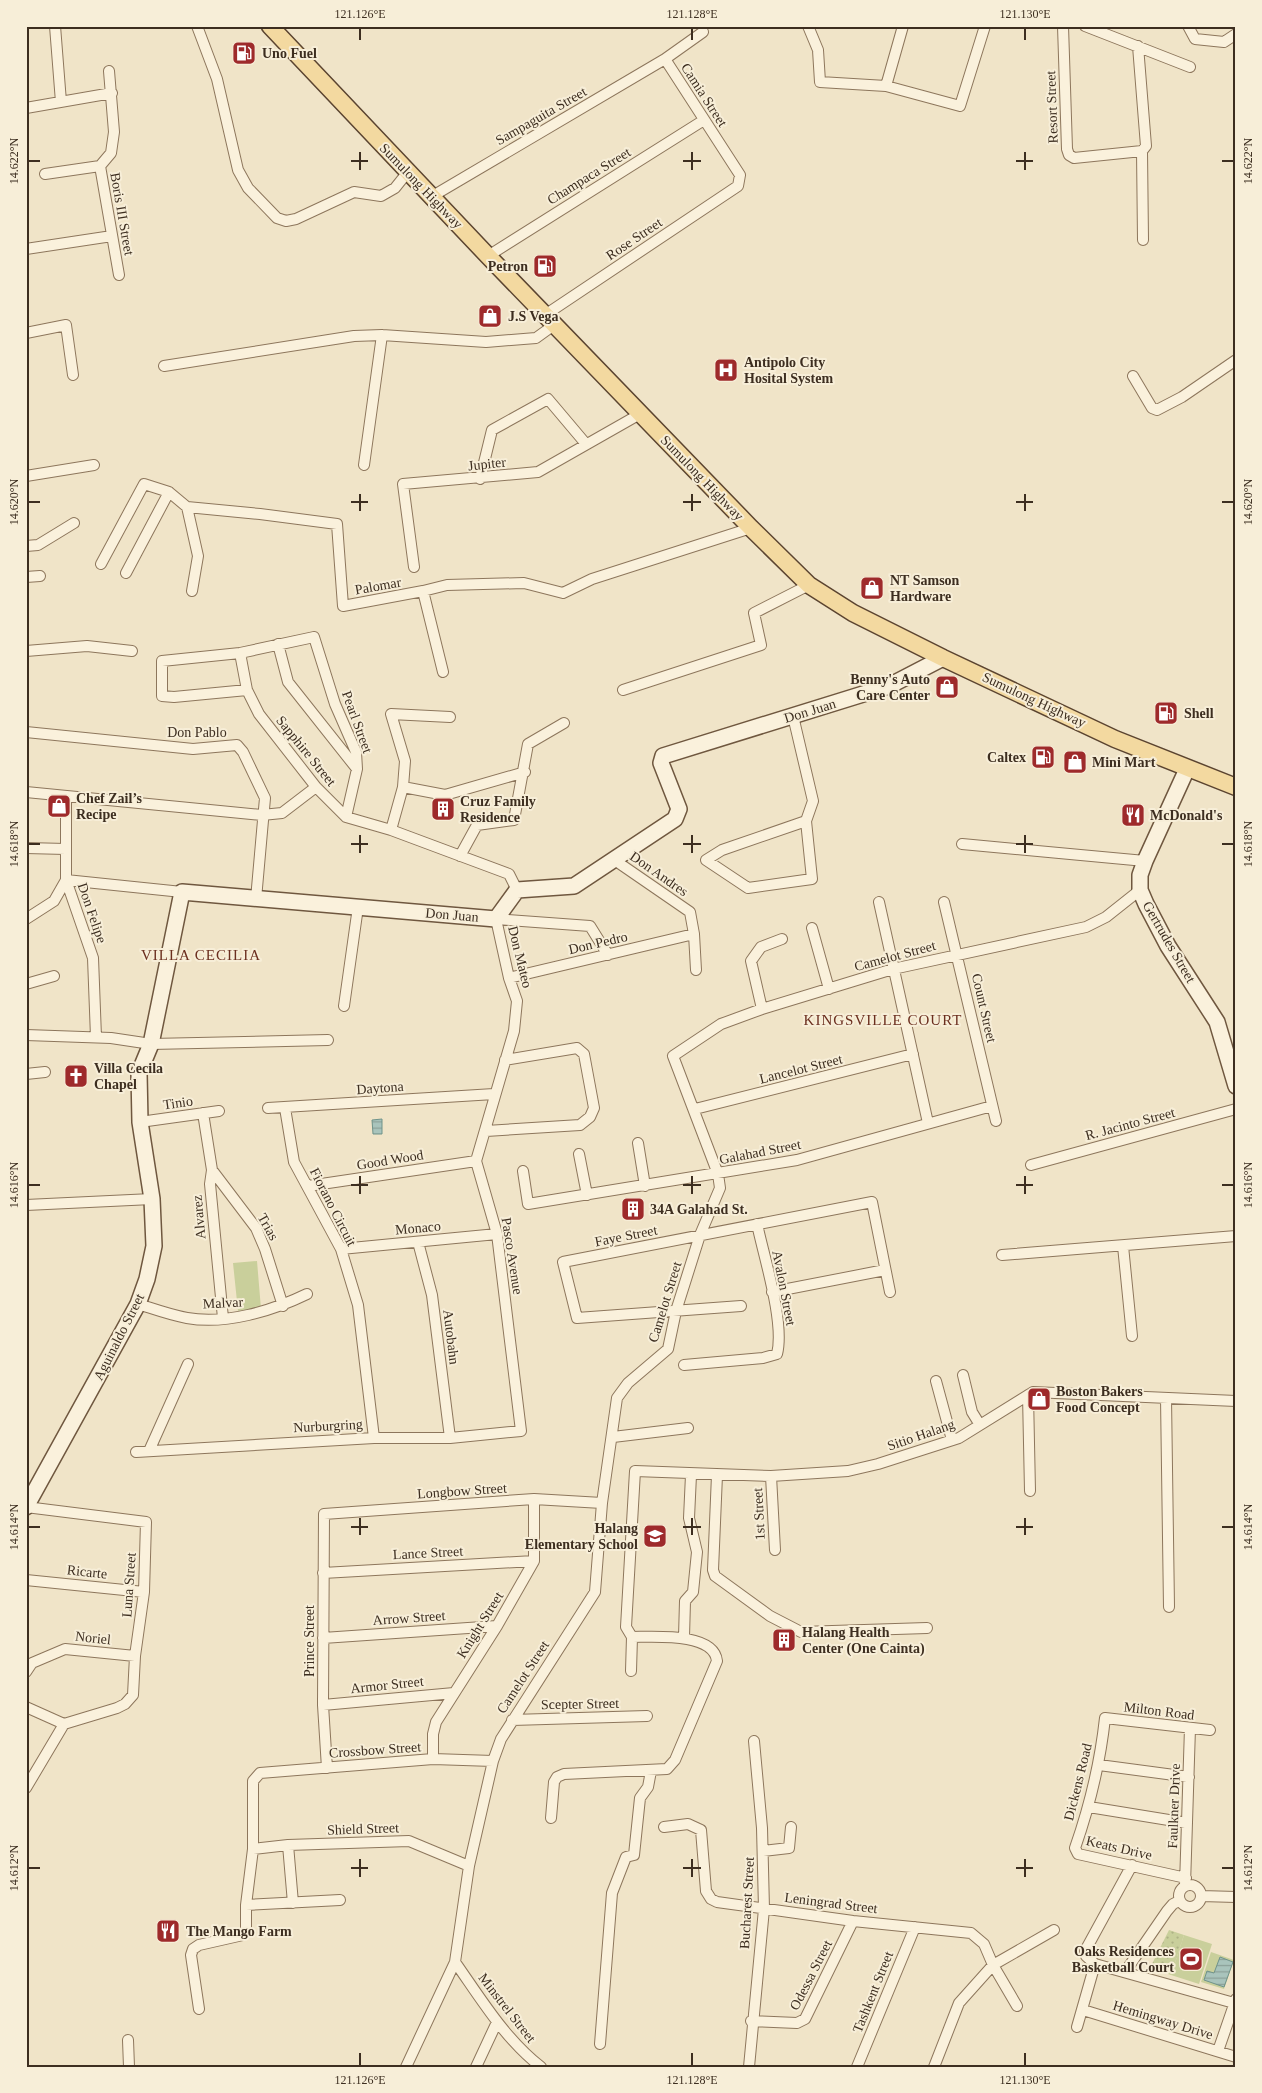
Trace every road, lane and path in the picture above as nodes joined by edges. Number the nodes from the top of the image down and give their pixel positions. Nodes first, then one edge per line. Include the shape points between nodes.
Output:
1 (55, 26) edge
2 (197, 26) edge
3 (270, 26) edge
4 (808, 26) edge
5 (903, 26) edge
6 (985, 26) edge
7 (1063, 26) edge
8 (1085, 26) edge
9 (1188, 26) edge
10 (702, 32) dead end
11 (1236, 34) edge
12 (1138, 46) junction
13 (665, 59) junction
14 (1190, 67) dead end
15 (109, 71) dead end
16 (886, 86) junction
17 (112, 93) junction
18 (60, 102) junction
19 (26, 108) edge
20 (704, 120) junction
21 (1142, 151) junction
22 (100, 166) junction
23 (407, 173) junction
24 (45, 174) dead end
25 (738, 186) joint
26 (431, 197) junction
27 (112, 236) junction
28 (1143, 240) dead end
29 (26, 249) edge
30 (488, 256) junction
31 (119, 275) dead end
32 (549, 320) junction
33 (26, 333) edge
34 (382, 335) junction
35 (1236, 360) edge
36 (164, 366) dead end
37 (72, 375) dead end
38 (1133, 376) dead end
39 (640, 414) junction
40 (586, 444) junction
41 (94, 465) dead end
42 (364, 465) dead end
43 (26, 476) edge
44 (480, 479) junction
45 (169, 492) junction
46 (187, 508) junction
47 (74, 523) dead end
48 (750, 528) junction
49 (26, 546) edge
50 (101, 564) dead end
51 (414, 567) dead end
52 (126, 572) dead end
53 (40, 576) dead end
54 (26, 577) edge
55 (809, 586) junction
56 (423, 591) junction
57 (192, 592) dead end
58 (278, 644) junction
59 (26, 651) edge
60 (132, 651) dead end
61 (240, 653) junction
62 (943, 658) junction
63 (443, 672) dead end
64 (246, 690) junction
65 (622, 690) dead end
66 (793, 716) junction
67 (450, 717) dead end
68 (564, 723) dead end
69 (26, 732) edge
70 (357, 769) junction
71 (1187, 769) junction
72 (525, 772) junction
73 (316, 787) junction
74 (403, 787) junction
75 (1236, 787) edge
76 (26, 792) edge
77 (66, 797) junction
78 (262, 815) junction
79 (346, 817) junction
80 (806, 821) junction
81 (391, 830) junction
82 (962, 844) dead end
83 (26, 848) edge
84 (66, 849) junction
85 (460, 856) junction
86 (613, 859) junction
87 (1144, 861) junction
88 (66, 880) junction
89 (517, 890) junction
90 (1140, 890) junction
91 (182, 892) junction
92 (256, 899) junction
93 (879, 902) dead end
94 (944, 902) dead end
95 (358, 908) junction
96 (26, 919) edge
97 (496, 919) junction
98 (812, 928) dead end
99 (694, 934) junction
100 (782, 939) dead end
101 (957, 953) junction
102 (608, 955) junction
103 (893, 969) junction
104 (696, 970) dead end
105 (54, 976) dead end
106 (509, 978) junction
107 (26, 984) edge
108 (828, 989) junction
109 (344, 1006) dead end
110 (762, 1009) junction
111 (26, 1035) edge
112 (96, 1037) junction
113 (328, 1040) dead end
114 (152, 1044) junction
115 (913, 1054) junction
116 (504, 1060) junction
117 (45, 1072) dead end
118 (26, 1074) edge
119 (1236, 1086) edge
120 (494, 1094) junction
121 (992, 1106) junction
122 (268, 1108) dead end
123 (285, 1108) junction
124 (695, 1109) junction
125 (1236, 1109) edge
126 (219, 1112) dead end
127 (203, 1114) junction
128 (996, 1121) dead end
129 (140, 1122) junction
130 (928, 1123) junction
131 (486, 1131) junction
132 (638, 1143) dead end
133 (579, 1154) dead end
134 (476, 1161) junction
135 (1032, 1165) dead end
136 (212, 1170) junction
137 (523, 1171) dead end
138 (718, 1174) junction
139 (308, 1186) junction
140 (645, 1186) junction
141 (587, 1195) junction
142 (152, 1199) junction
143 (26, 1205) edge
144 (756, 1224) junction
145 (497, 1234) junction
146 (700, 1235) junction
147 (1236, 1236) edge
148 (418, 1242) junction
149 (1123, 1246) junction
150 (341, 1249) junction
151 (1002, 1255) dead end
152 (885, 1270) junction
153 (772, 1292) junction
154 (890, 1292) dead end
155 (306, 1294) dead end
156 (138, 1304) junction
157 (283, 1306) junction
158 (741, 1306) dead end
159 (676, 1311) junction
160 (223, 1318) junction
161 (1132, 1336) dead end
162 (188, 1364) dead end
163 (684, 1366) dead end
164 (963, 1375) dead end
165 (936, 1381) dead end
166 (1028, 1395) junction
167 (1166, 1398) junction
168 (1236, 1401) edge
169 (980, 1425) junction
170 (688, 1428) dead end
171 (521, 1431) joint
172 (613, 1437) junction
173 (374, 1438) junction
174 (450, 1438) junction
175 (952, 1440) junction
176 (150, 1451) junction
177 (136, 1452) dead end
178 (690, 1475) junction
179 (717, 1475) junction
180 (771, 1476) junction
181 (1030, 1491) dead end
182 (534, 1500) junction
183 (602, 1503) junction
184 (26, 1507) edge
185 (324, 1514) joint
186 (775, 1550) dead end
187 (534, 1561) junction
188 (323, 1573) junction
189 (26, 1580) edge
190 (144, 1592) junction
191 (1170, 1607) dead end
192 (497, 1626) junction
193 (927, 1628) dead end
194 (632, 1637) junction
195 (684, 1637) junction
196 (323, 1638) junction
197 (135, 1656) junction
198 (631, 1670) dead end
199 (26, 1672) edge
200 (454, 1692) junction
201 (323, 1705) junction
202 (26, 1707) edge
203 (648, 1716) dead end
204 (1106, 1718) joint
205 (512, 1720) junction
206 (64, 1724) junction
207 (1190, 1728) junction
208 (1210, 1730) dead end
209 (754, 1741) dead end
210 (433, 1760) junction
211 (493, 1761) junction
212 (1100, 1765) junction
213 (327, 1768) junction
214 (651, 1771) junction
215 (1189, 1777) junction
216 (26, 1788) edge
217 (1089, 1807) junction
218 (551, 1818) dead end
219 (1187, 1823) junction
220 (664, 1827) dead end
221 (791, 1827) dead end
222 (288, 1845) junction
223 (252, 1849) junction
224 (1075, 1851) joint
225 (763, 1852) junction
226 (1132, 1865) junction
227 (469, 1866) junction
228 (1186, 1881) junction
229 (1201, 1896) junction
230 (1236, 1897) edge
231 (340, 1900) dead end
232 (1179, 1901) junction
233 (293, 1903) junction
234 (246, 1905) junction
235 (764, 1908) junction
236 (853, 1921) junction
237 (915, 1928) junction
238 (1054, 1930) dead end
239 (455, 1962) junction
240 (1095, 1964) junction
241 (993, 1965) junction
242 (1125, 1972) junction
243 (1235, 2001) edge
244 (1017, 2006) dead end
245 (198, 2009) dead end
246 (1082, 2010) junction
247 (751, 2021) junction
248 (497, 2022) junction
249 (1077, 2028) dead end
250 (128, 2040) dead end
251 (600, 2044) dead end
252 (1218, 2051) junction
253 (1236, 2057) edge
254 (129, 2067) edge
255 (406, 2067) edge
256 (476, 2067) edge
257 (541, 2067) edge
258 (749, 2067) edge
259 (857, 2067) edge
260 (934, 2067) edge

1 - 18 street
2 - 23 street via 217,79 238,170 248,188 277,218 286,221 296,219 354,192 381,196 395,188
3 - 23 main road, Sumulong Highway
4 - 16 street via 818,50 820,82
5 - 16 street
6 - 16 street via 960,106
7 - 21 street, Resort Street via 1069,156
8 - 12 street
9 - 11 street via 1195,39 1224,42
10 - 13 street, Camia Street
12 - 14 street
12 - 21 street via 1146,140
13 - 20 street, Camia Street
13 - 26 street, Sampaguita Street
15 - 17 street, Boris III Street
17 - 18 street
17 - 22 street, Boris III Street via 114,132 111,153
18 - 19 street
20 - 25 street, Camia Street via 740,175
20 - 30 street, Champaca Street
21 - 28 street
22 - 24 street
22 - 27 street, Boris III Street
23 - 26 main road, Sumulong Highway
25 - 32 street, Rose Street
26 - 30 main road, Sumulong Highway
27 - 29 street
27 - 31 street, Boris III Street
30 - 32 main road, Sumulong Highway
32 - 34 street, Rose Street via 536,338 486,342
32 - 39 main road, Sumulong Highway
33 - 37 street via 66,325
34 - 36 street, Rose Street via 354,336
34 - 42 street
35 - 38 street via 1158,410 1152,408
39 - 40 street, Jupiter
39 - 48 main road, Sumulong Highway
40 - 44 street, Jupiter via 538,472
40 - 44 street via 548,399 492,430
41 - 43 street
44 - 51 street, Jupiter via 403,484
45 - 46 street
45 - 50 street via 144,484
45 - 52 street
46 - 56 street, Palomar via 337,524 344,606
46 - 57 street via 198,556
47 - 49 street via 38,545
48 - 55 main road, Sumulong Highway
48 - 56 street, Palomar via 592,579 562,593 524,583 447,585
53 - 54 street
55 - 62 main road, Sumulong Highway via 853,613
55 - 65 street via 754,614 761,645
56 - 63 street
58 - 61 street
58 - 70 street via 288,682
58 - 70 street, Pearl Street via 314,636 335,704 356,752
59 - 60 street via 87,646
61 - 64 street, Sapphire Street
61 - 64 street via 162,661 161,692 162,696 174,697
62 - 66 street, Don Juan via 889,686
62 - 71 main road, Sumulong Highway via 1115,739
64 - 73 street, Sapphire Street via 259,714
66 - 80 street via 813,801
66 - 86 street, Don Juan via 663,756 661,763 679,809 675,818
67 - 74 street via 391,714 405,761
68 - 72 street via 528,744
69 - 78 street, Don Pablo via 193,748 237,745 265,798
70 - 79 street, Pearl Street
71 - 75 main road, Sumulong Highway
71 - 87 street, Gertrudes Street
72 - 74 street via 445,795
72 - 85 street via 514,820 477,825
73 - 78 street via 282,813
73 - 79 street, Sapphire Street
74 - 81 street
76 - 77 street
77 - 78 street
77 - 84 street, Don Felipe
78 - 92 street, Don Pablo
79 - 81 street, Sapphire Street
80 - 80 street via 812,879 748,888 706,860 722,850
81 - 85 street, Sapphire Street
82 - 87 street
83 - 84 street
84 - 88 street, Don Felipe
85 - 89 street, Sapphire Street via 509,874
86 - 89 street, Don Juan via 574,886
86 - 99 street, Don Andres via 690,912
87 - 90 street, Gertrudes Street
88 - 91 street, Don Juan
88 - 96 street via 54,901
88 - 112 street, Don Felipe via 93,958
89 - 97 street, Don Juan
90 - 101 street, Camelot Street via 1106,917 1086,927
90 - 119 street, Gertrudes Street via 1168,946 1217,1022
91 - 92 street, Don Juan
91 - 114 street, Aguinaldo Street
92 - 95 street, Don Juan
93 - 103 street
94 - 101 street, Count Street
95 - 97 street, Don Juan
95 - 109 street
97 - 102 street via 590,926
97 - 106 street, Don Mateo
98 - 108 street
99 - 102 street, Don Pedro
99 - 104 street, Don Andres
100 - 110 street via 761,947 751,961
101 - 103 street, Camelot Street
101 - 121 street, Count Street
102 - 106 street, Don Pedro
103 - 108 street, Camelot Street
103 - 115 street
105 - 107 street
106 - 116 street, Don Mateo via 517,1001 514,1031
108 - 110 street, Camelot Street
110 - 124 street, Camelot Street via 721,1024 673,1056
111 - 112 street
112 - 114 street
113 - 114 street
114 - 129 street, Aguinaldo Street via 139,1073
115 - 124 street, Lancelot Street
115 - 130 street
116 - 120 street
116 - 131 street via 577,1048 584,1054 594,1108 590,1117 580,1125
117 - 118 street
120 - 123 street, Daytona
120 - 131 street
121 - 128 street, Count Street
121 - 130 street, Galahad Street
122 - 123 street, Daytona
123 - 139 street, Fiorano Circuit via 294,1162
124 - 138 street, Camelot Street
125 - 135 street, R. Jacinto Street
126 - 127 street, Tinio
127 - 129 street, Tinio
127 - 136 street, Alvarez
129 - 142 street, Aguinaldo Street
130 - 138 street, Galahad Street via 797,1160
131 - 134 street
132 - 140 street
133 - 141 street
134 - 139 street, Good Wood
134 - 145 street, Pasco Avenue
136 - 157 street, Trias via 256,1228 266,1248
136 - 160 street, Alvarez via 210,1184
137 - 141 street, Galahad Street via 528,1204
138 - 140 street, Galahad Street
138 - 146 street, Camelot Street via 720,1188
139 - 150 street, Fiorano Circuit
140 - 141 street, Galahad Street
142 - 143 street
142 - 156 street, Aguinaldo Street via 154,1246
144 - 146 street, Faye Street
144 - 152 street, Faye Street via 872,1202
144 - 153 street, Avalon Street
145 - 148 street, Monaco
145 - 171 street, Pasco Avenue
146 - 159 street, Camelot Street
146 - 159 street, Faye Street via 562,1262 577,1318
147 - 149 street
148 - 150 street, Monaco
148 - 174 street, Autobahn via 432,1295
149 - 151 street
149 - 161 street
150 - 173 street, Fiorano Circuit via 358,1305
152 - 153 street
152 - 154 street
153 - 163 street, Avalon Street via 780,1342 777,1354
155 - 157 street, Malvar
156 - 160 street, Malvar via 188,1318
156 - 184 street, Aguinaldo Street
157 - 160 street, Malvar via 254,1315
158 - 159 street
159 - 172 street, Camelot Street via 668,1349 628,1383 617,1398
162 - 176 street
164 - 169 street via 972,1412
165 - 175 street
166 - 167 street, Sitio Halang via 1033,1392
166 - 169 street, Sitio Halang
166 - 181 street
167 - 168 street, Sitio Halang
167 - 191 street
169 - 175 street, Sitio Halang
170 - 172 street
171 - 174 street, Nurburgring
172 - 183 street, Camelot Street
173 - 174 street, Nurburgring
173 - 176 street, Nurburgring
175 - 180 street, Sitio Halang via 848,1471
176 - 177 street, Nurburgring
178 - 179 street, Sitio Halang
178 - 194 street, Sitio Halang via 635,1472 626,1627
178 - 195 street via 689,1518 697,1552 692,1592 685,1601
179 - 180 street, Sitio Halang
179 - 193 street via 713,1570 715,1576 741,1596 801,1632
180 - 186 street, 1st Street
182 - 183 street, Longbow Street
182 - 185 street, Longbow Street
182 - 187 street, Knight Street
183 - 205 street, Camelot Street via 595,1592
184 - 190 street, Luna Street via 146,1522
185 - 188 street, Prince Street
187 - 188 street, Lance Street
187 - 192 street, Knight Street
188 - 196 street, Prince Street
189 - 190 street, Ricarte
190 - 197 street, Luna Street
192 - 196 street, Arrow Street
192 - 200 street, Knight Street
194 - 195 street
194 - 198 street
195 - 214 street via 709,1647 715,1652 717,1661 673,1766
196 - 201 street, Prince Street
197 - 199 street, Noriel via 65,1648 32,1663
197 - 206 street, Luna Street via 132,1695 125,1704
200 - 201 street, Armor Street
200 - 210 street, Knight Street via 436,1722
201 - 213 street, Prince Street
202 - 206 street
203 - 205 street, Scepter Street
204 - 207 street, Milton Road
204 - 212 street, Dickens Road
205 - 211 street, Camelot Street
206 - 216 street
207 - 208 street, Milton Road
207 - 215 street, Faulkner Drive
209 - 225 street, Bucharest Street
210 - 211 street, Crossbow Street
210 - 213 street, Crossbow Street
211 - 227 street, Camelot Street
212 - 215 street
212 - 217 street, Dickens Road
213 - 223 street, Crossbow Street via 260,1773 253,1781
214 - 218 street via 564,1774 557,1777
214 - 251 street via 648,1787 640,1798 634,1855 626,1857 613,1886
215 - 219 street, Faulkner Drive
217 - 219 street
217 - 224 street, Dickens Road
219 - 228 street, Faulkner Drive
220 - 235 street, Leningrad Street via 688,1824 700,1830 706,1892 711,1899
221 - 225 street via 789,1848
222 - 223 street, Shield Street
222 - 227 street, Shield Street via 409,1841
222 - 233 street
223 - 234 street
224 - 226 street, Keats Drive
225 - 235 street, Bucharest Street
226 - 228 street, Keats Drive
226 - 240 street via 1085,1951
227 - 239 street, Camelot Street
228 - 229 street via 1198,1888
228 - 232 street via 1179,1892
229 - 230 street
229 - 232 street via 1194,1907 1186,1907
231 - 233 street
232 - 242 street via 1167,1911
233 - 234 street
234 - 245 street via 246,1931 243,1935 198,1945 193,1949
235 - 236 street, Leningrad Street
235 - 247 street, Bucharest Street
236 - 237 street, Leningrad Street
236 - 247 street, Odessa Street via 805,2020 797,2023
237 - 241 street, Leningrad Street via 971,1933 984,1944
237 - 259 street, Tashkent Street
238 - 241 street
239 - 248 street, Minstrel Street
239 - 255 street, Camelot Street
240 - 242 street
240 - 246 street
241 - 244 street, Leningrad Street
241 - 260 street via 959,2003
242 - 243 street
243 - 252 street
246 - 249 street
246 - 252 street, Hemingway Drive
247 - 258 street, Bucharest Street
248 - 256 street
248 - 257 street, Minstrel Street via 524,2054
250 - 254 street
252 - 253 street, Hemingway Drive

